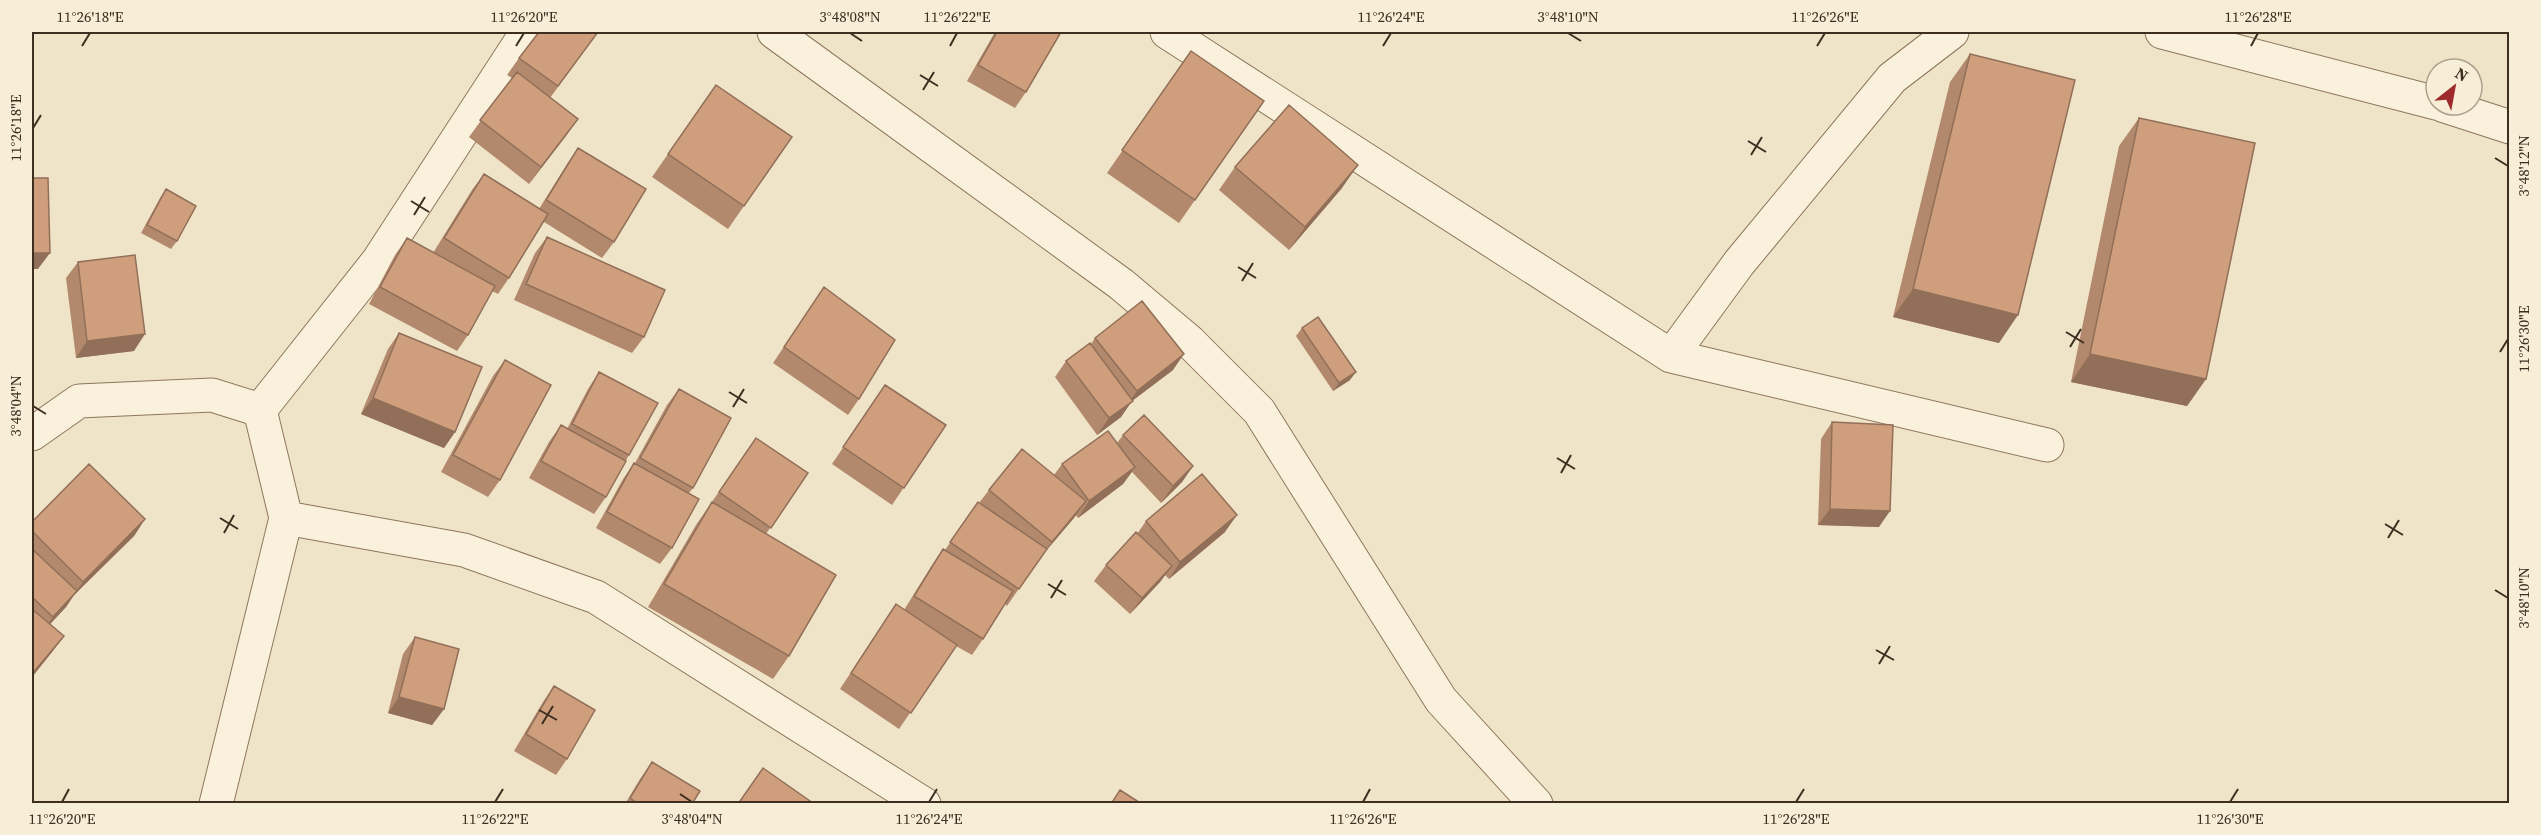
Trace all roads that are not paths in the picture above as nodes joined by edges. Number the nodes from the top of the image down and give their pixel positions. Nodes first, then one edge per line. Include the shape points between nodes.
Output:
1 (527, 32) edge
2 (774, 32) edge
3 (1167, 32) edge
4 (1952, 32) edge
5 (2162, 32) edge
6 (2424, 101) edge
7 (2479, 117) edge
8 (2510, 127) edge
9 (1671, 356) junction
10 (260, 410) junction
11 (32, 434) edge
12 (2047, 445) dead end
13 (286, 518) junction
14 (216, 804) edge
15 (924, 804) edge
16 (1536, 804) edge

1 - 10 street via 378,261
2 - 16 street via 1121,284 1190,342 1259,411 1441,700
3 - 9 street
4 - 9 street via 1892,78 1738,263
5 - 6 street
7 - 8 street
9 - 12 street
10 - 11 street via 212,395 79,401
10 - 13 street
13 - 14 street
13 - 15 street via 464,550 596,597

